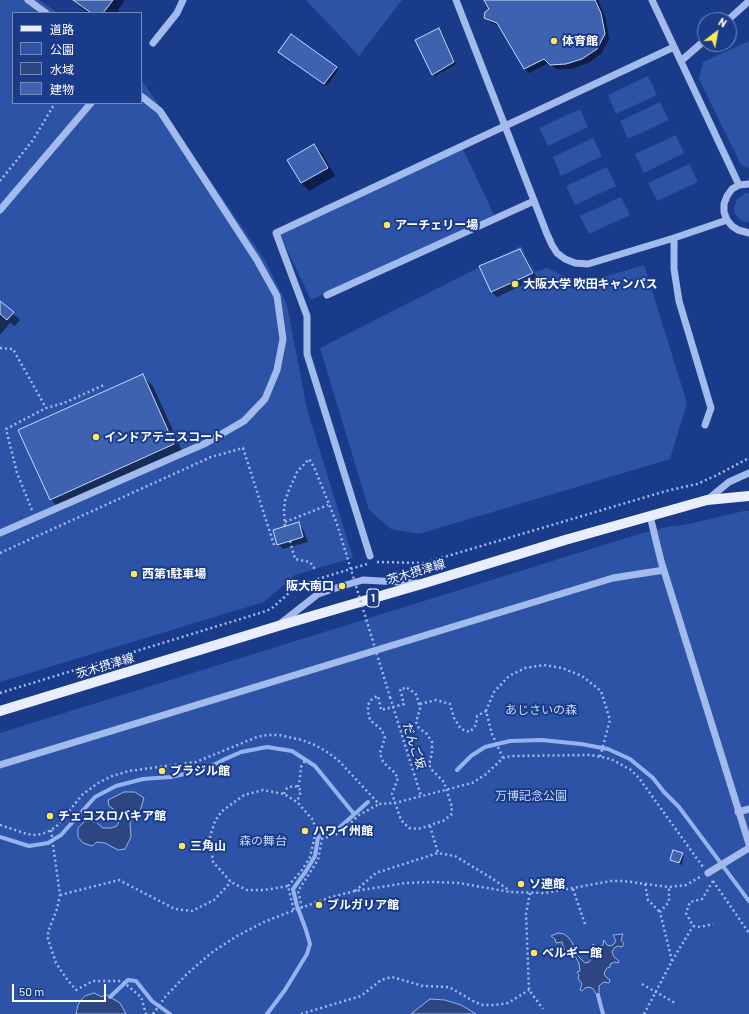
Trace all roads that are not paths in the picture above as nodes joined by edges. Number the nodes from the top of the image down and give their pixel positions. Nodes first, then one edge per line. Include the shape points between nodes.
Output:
1 (28, 0) edge
2 (183, 0) edge
3 (456, 0) edge
4 (652, 0) edge
5 (749, 1) edge
6 (45, 12) edge
7 (737, 12) edge
8 (152, 43) dead end
9 (674, 47) junction
10 (697, 47) edge
11 (681, 60) junction
12 (142, 97) edge
13 (91, 104) edge
14 (505, 126) junction
15 (749, 184) edge
16 (739, 185) junction
17 (534, 201) junction
18 (0, 210) edge
19 (727, 220) junction
20 (749, 233) edge
21 (674, 238) junction
22 (327, 295) dead end
23 (705, 425) dead end
24 (749, 473) edge
25 (749, 496) edge
26 (707, 500) junction
27 (650, 516) junction
28 (0, 533) edge
29 (370, 556) dead end
30 (664, 570) junction
31 (425, 583) junction
32 (278, 626) junction
33 (0, 711) edge
34 (0, 765) edge
35 (749, 809) edge
36 (738, 812) junction
37 (749, 844) edge
38 (749, 848) edge
39 (708, 873) road end

1 - 6 street
2 - 8 street via 178,13
3 - 14 street
4 - 9 street
5 - 7 street
9 - 11 street
9 - 14 street
10 - 11 street
11 - 16 street
12 - 28 street via 160,111 257,260 277,296 284,339 277,370 264,399 244,421 206,443
13 - 18 street
14 - 17 street
14 - 29 street via 276,233 307,316 307,354
15 - 16 street
16 - 19 street via 727,196 724,204
17 - 21 street via 557,253 575,263 588,264
17 - 22 street
19 - 20 street via 738,230
19 - 21 street
21 - 23 street via 674,269 679,301 711,408
24 - 26 street via 729,482
25 - 26 main road, 茨木摂津線 / 1
26 - 27 main road, 茨木摂津線 / 1
27 - 30 street
27 - 31 main road, 茨木摂津線 / 1
30 - 34 street via 613,578
30 - 36 street
31 - 32 main road, 茨木摂津線 / 1
31 - 32 street via 363,580 342,586 318,594
32 - 33 main road, 茨木摂津線 / 1
35 - 36 street
36 - 37 street
38 - 39 street

